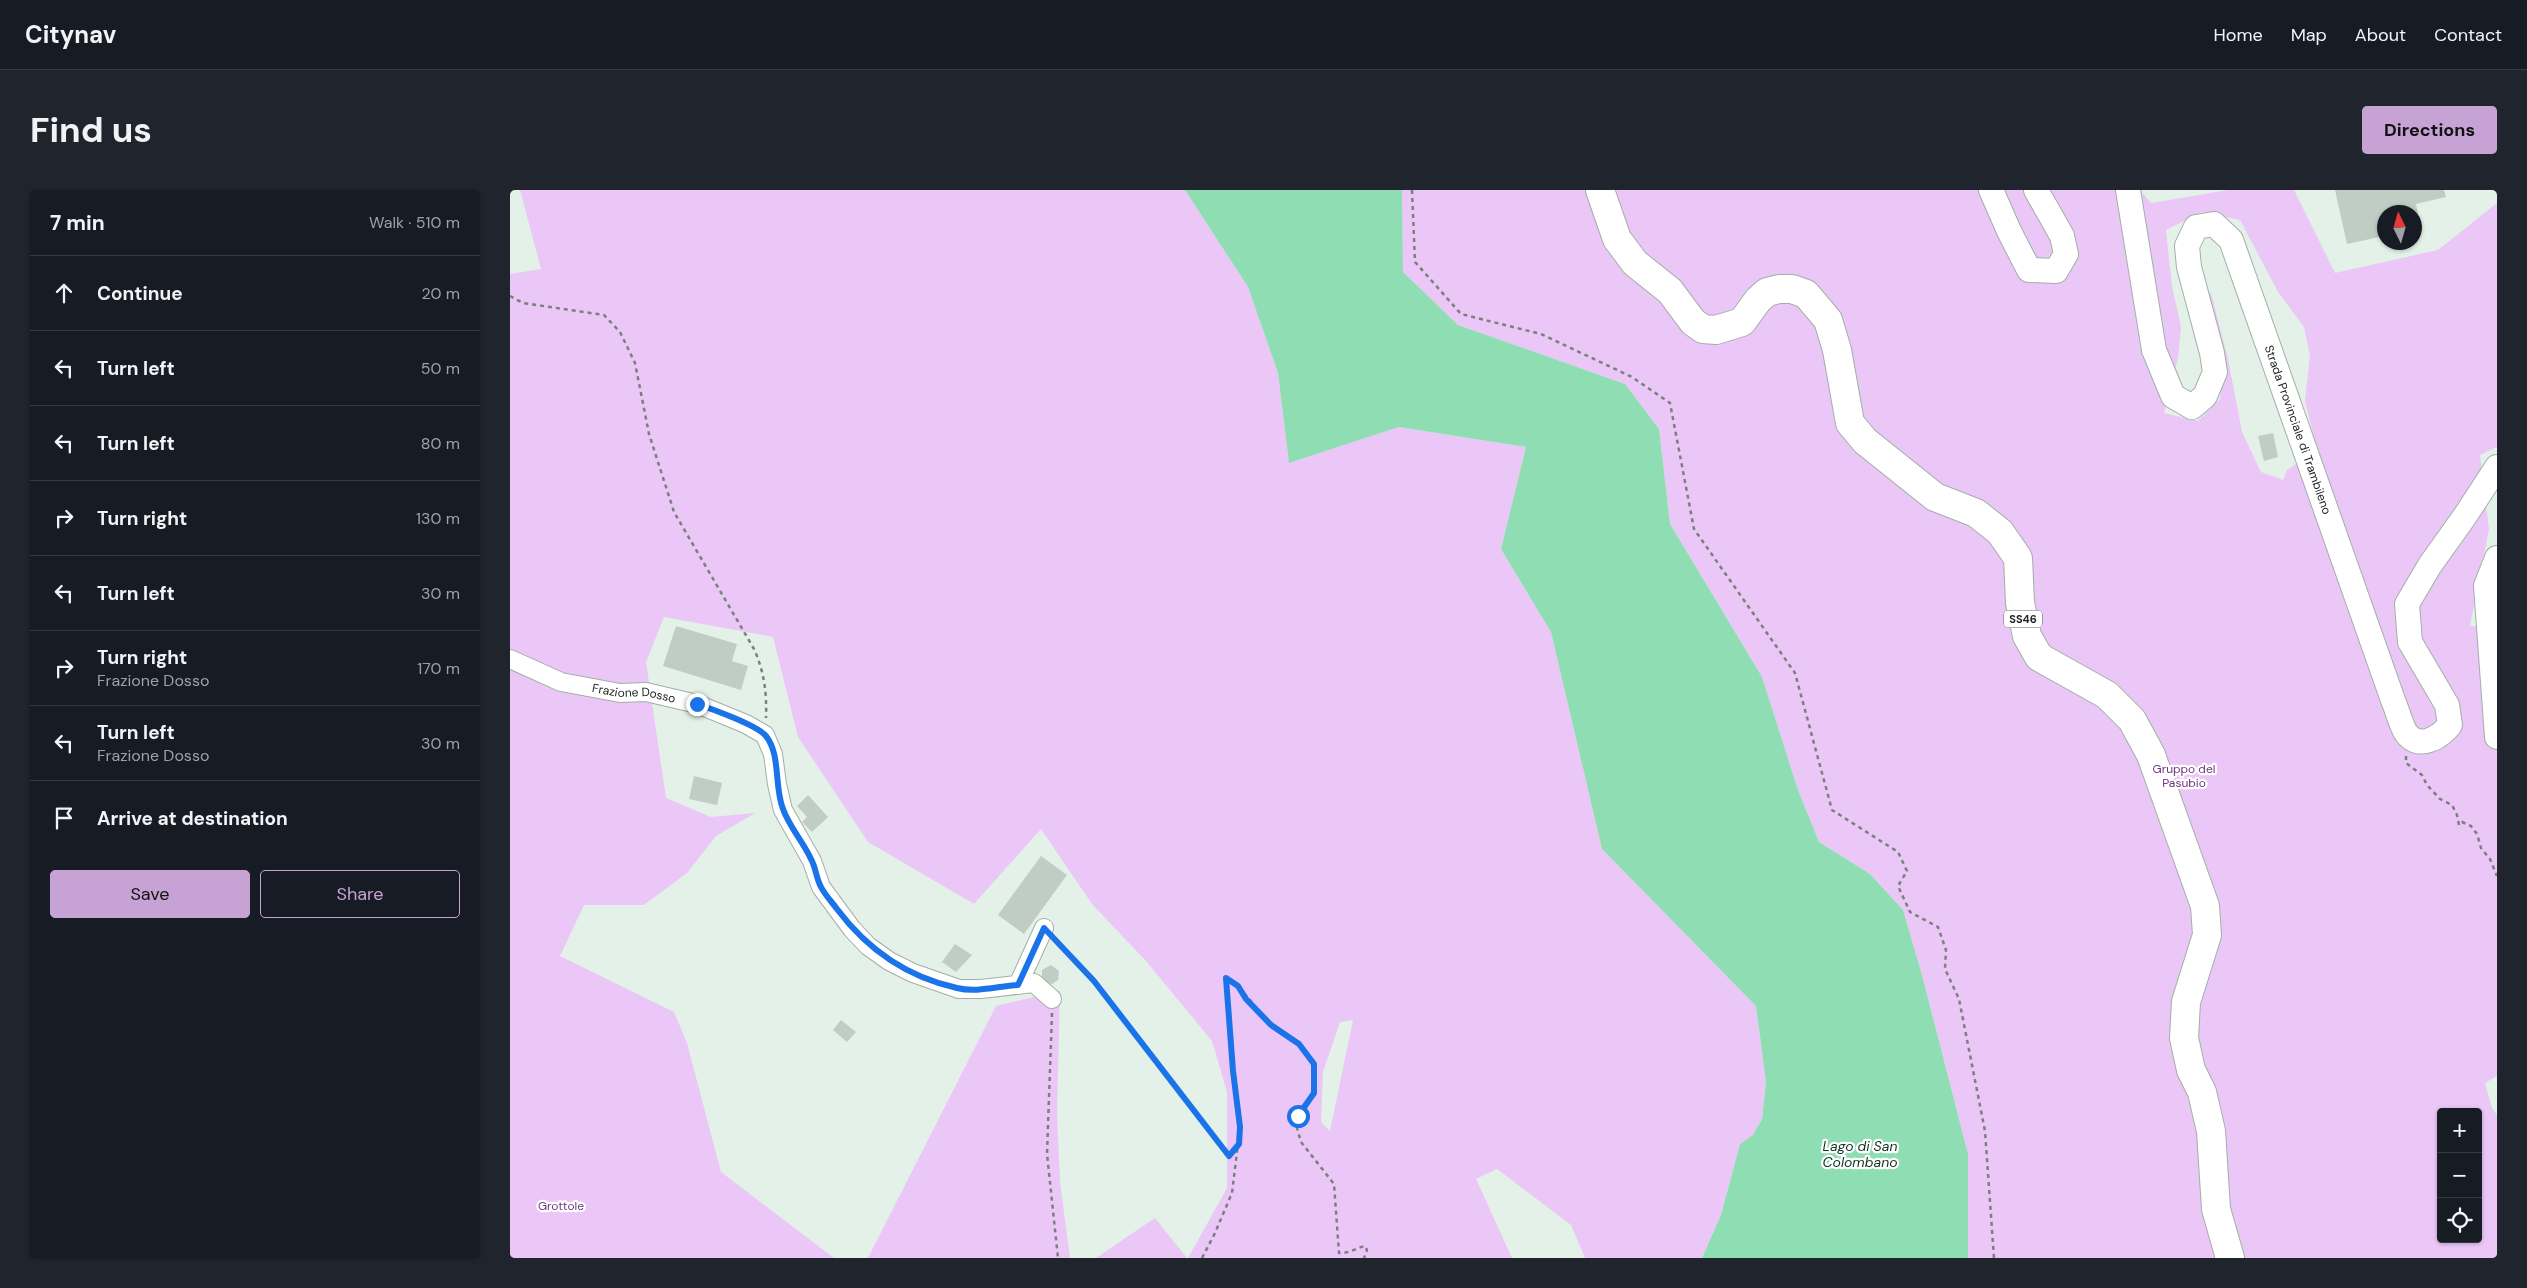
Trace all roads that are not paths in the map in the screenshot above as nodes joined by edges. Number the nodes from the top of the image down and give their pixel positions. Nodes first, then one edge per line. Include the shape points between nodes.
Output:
1 (1600, 190) edge
2 (1992, 190) edge
3 (2036, 190) edge
4 (2128, 190) edge
5 (2497, 466) edge
6 (2497, 558) edge
7 (2492, 604) edge
8 (510, 659) edge
9 (2497, 736) edge
10 (1044, 928) road end
11 (1018, 985) junction
12 (1052, 999) road end
13 (2230, 1258) edge

1 - 13 main road, SS46 via 1617,239 1635,262 1670,291 1694,322 1703,328 1716,330 1742,322 1767,292 1792,289 1806,294 1828,320 1837,350 1850,423 1865,440 1935,497 1976,513 2000,532 2018,558 2020,603 2027,636 2039,657 2107,695 2132,720 2152,755 2205,906 2207,935 2186,1002 2184,1038 2191,1070 2202,1092 2212,1131 2216,1210
2 - 3 street via 2029,270 2056,271 2066,254 2062,236
4 - 5 street, Strada Provinciale di Trambileno via 2154,350 2173,396 2192,407 2205,396 2215,372 2189,267 2187,246 2196,227 2214,224 2231,240 2406,733 2416,741 2430,741 2442,735 2450,725 2447,705 2410,642 2407,604
6 - 7 street via 2486,586
7 - 9 street
8 - 11 street, Frazione Dosso via 561,682 620,693 646,692 697,704 766,735 773,754 783,810 812,861 821,887 868,946 913,973 959,989
10 - 11 street
11 - 12 street via 1034,983

